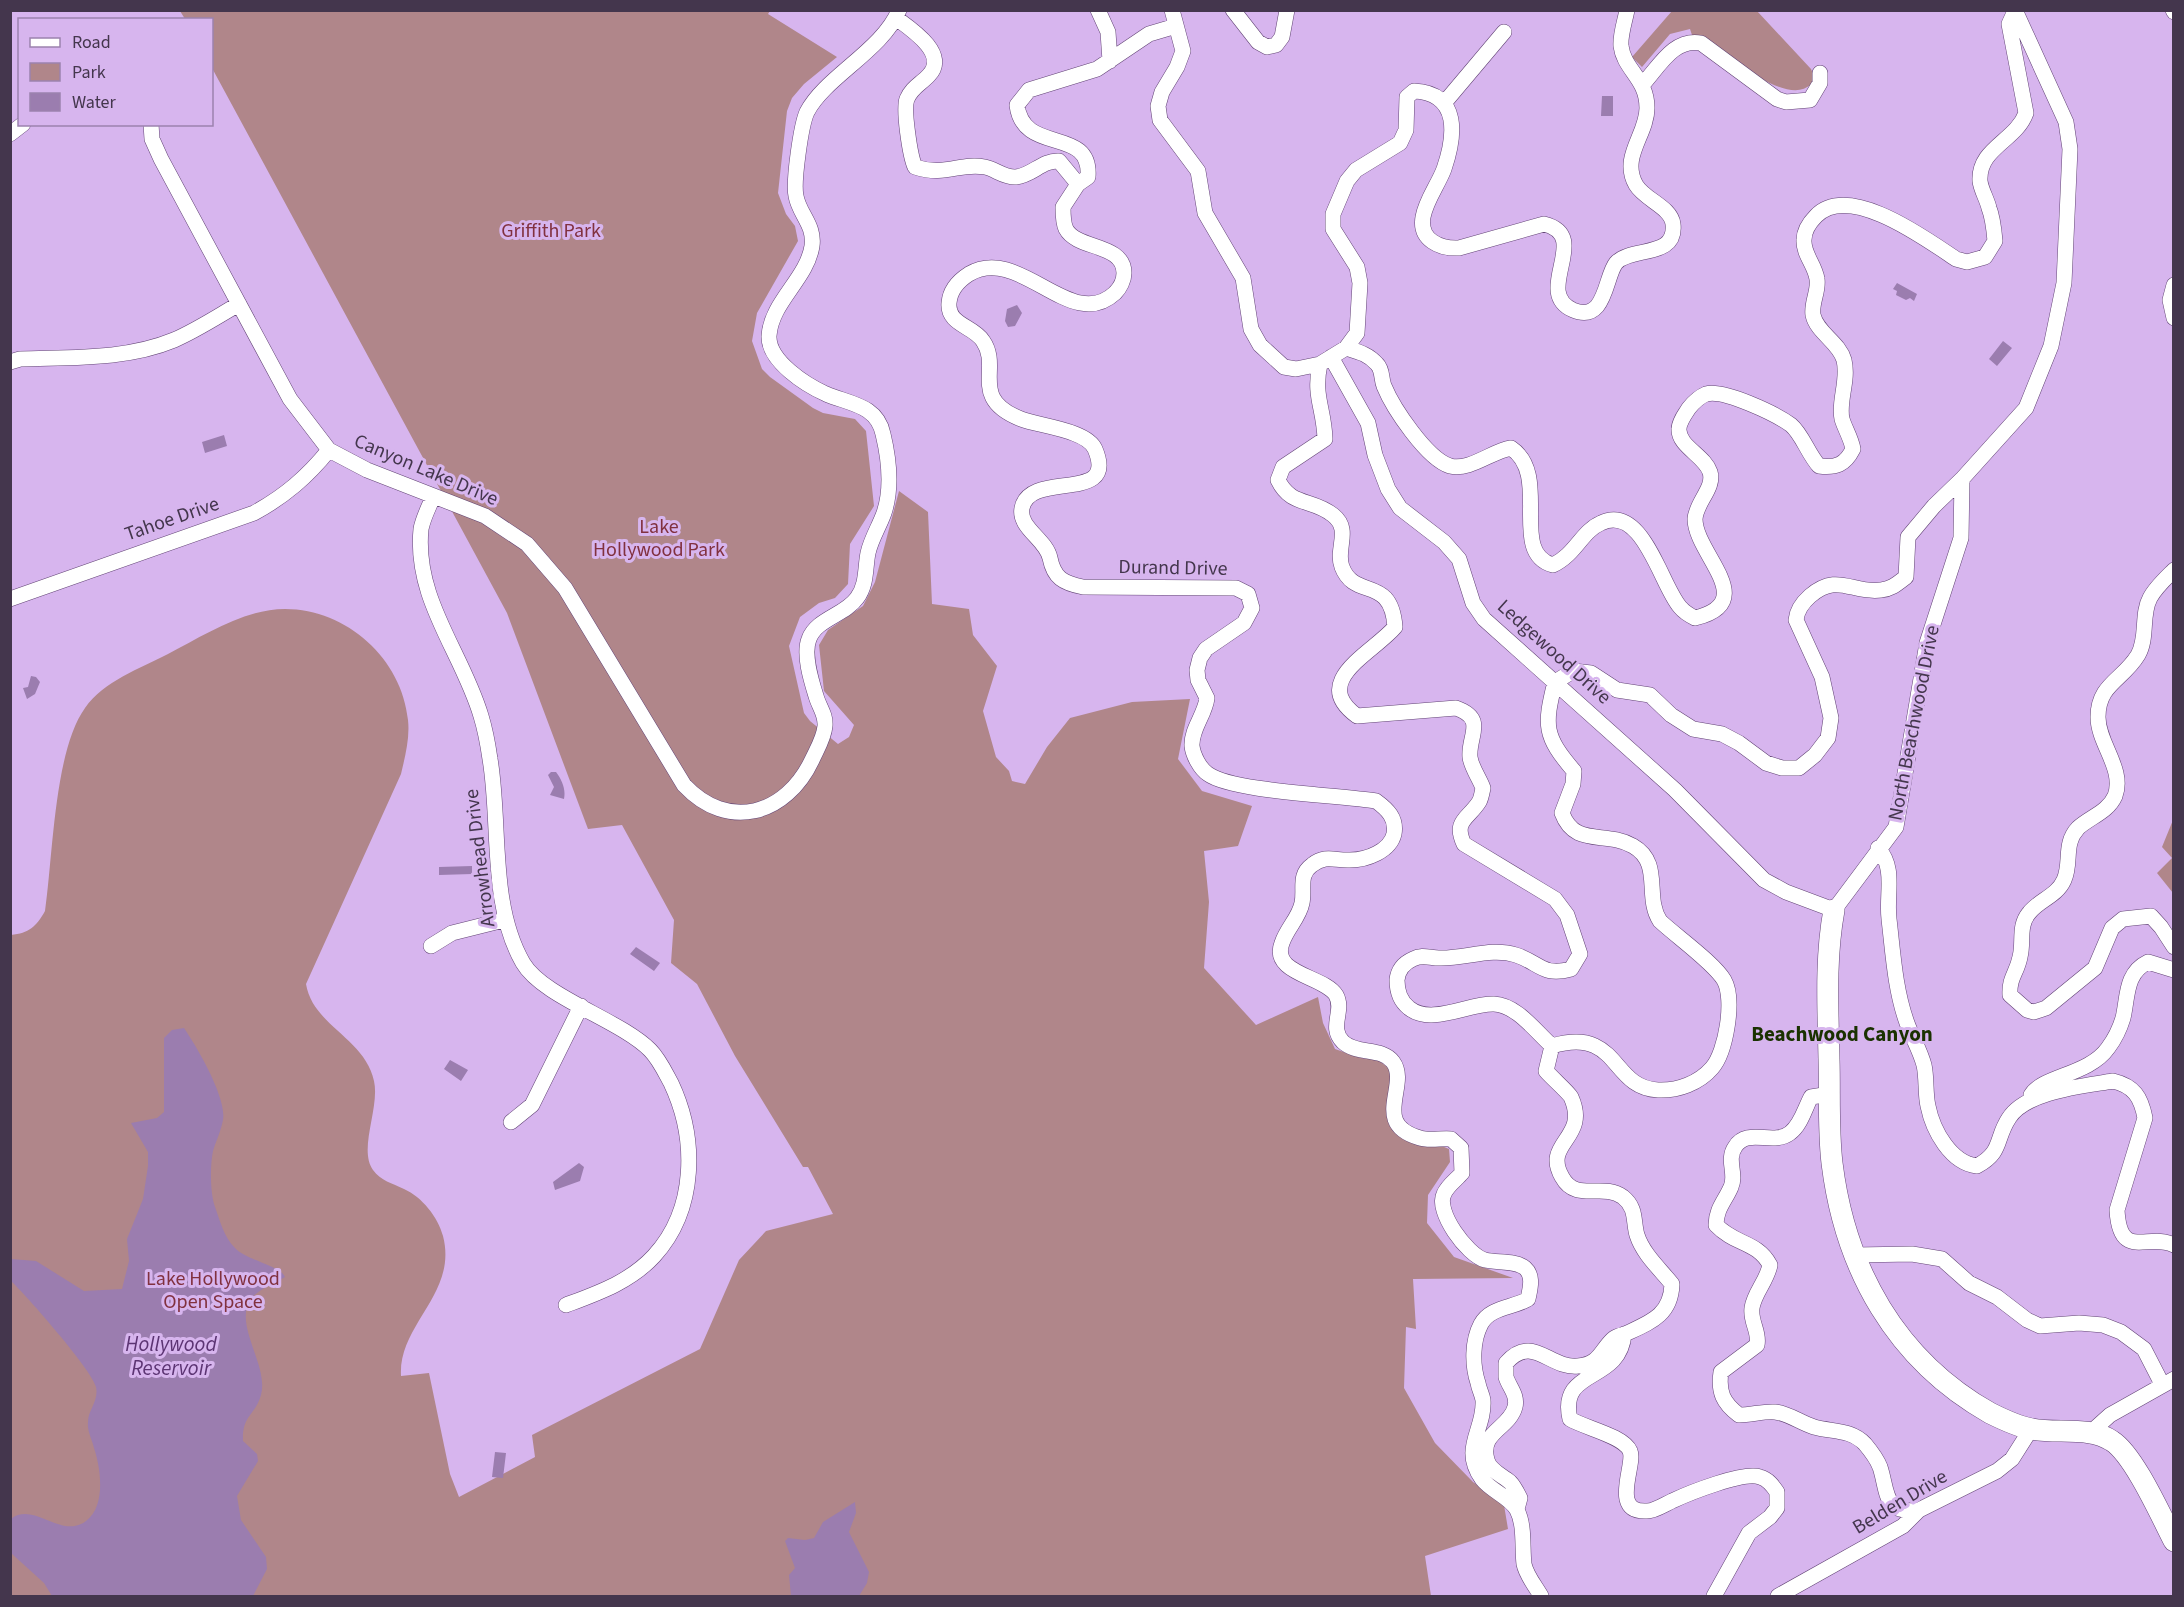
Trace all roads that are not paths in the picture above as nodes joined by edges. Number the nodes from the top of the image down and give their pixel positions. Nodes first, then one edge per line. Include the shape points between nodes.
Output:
1 (1098, 10) edge
2 (1233, 10) edge
3 (1287, 10) edge
4 (1628, 10) edge
5 (2015, 11) edge
6 (898, 14) edge
7 (1174, 18) edge
8 (1504, 32) dead end
9 (1110, 61) junction
10 (1820, 73) dead end
11 (1643, 84) junction
12 (1445, 102) junction
13 (151, 126) edge
14 (1078, 184) junction
15 (2174, 285) edge
16 (239, 304) junction
17 (2174, 318) edge
18 (1346, 348) junction
19 (1325, 361) junction
20 (10, 362) edge
21 (329, 450) junction
22 (1962, 479) junction
23 (433, 497) junction
24 (2174, 570) edge
25 (10, 599) edge
26 (1554, 682) junction
27 (1878, 848) junction
28 (1834, 910) junction
29 (504, 920) junction
30 (431, 946) dead end
31 (2174, 947) edge
32 (2174, 970) edge
33 (580, 1006) junction
34 (1552, 1046) junction
35 (1830, 1094) junction
36 (2030, 1100) junction
37 (511, 1122) dead end
38 (2174, 1245) edge
39 (1856, 1255) junction
40 (566, 1305) dead end
41 (1624, 1334) junction
42 (2168, 1381) edge
43 (2031, 1429) junction
44 (2090, 1433) junction
45 (1517, 1509) junction
46 (1919, 1510) junction
47 (2174, 1541) edge
48 (1541, 1596) edge
49 (1714, 1596) edge
50 (1778, 1596) edge

1 - 9 street via 1108,32
2 - 3 street via 1258,42 1267,47 1282,38
4 - 11 street via 1621,44 1624,56
5 - 18 street via 2009,24 2026,113 2022,125 1986,157 1980,180 1995,241 1985,257 1967,262 1956,259 1878,213 1862,208 1832,207 1809,223 1804,238 1817,278 1813,314 1816,323 1839,347 1844,360 1842,420 1853,449 1847,460 1841,465 1819,466 1792,426 1723,394 1707,394 1695,400 1684,414 1679,429 1683,441 1710,471 1711,482 1697,507 1695,520 1698,534 1724,583 1725,594 1718,608 1709,614 1695,618 1678,606 1643,538 1632,527 1619,522 1602,522 1567,559 1553,565 1542,562 1533,549 1530,480 1519,453 1511,448 1500,450 1451,466 1435,457 1394,405 1383,384 1380,367 1366,353
5 - 22 street via 2066,122 2070,148 2064,283 2050,346 2026,408
6 - 14 street via 933,53 935,61 931,74 912,90 906,102 909,154 915,167 930,172 986,167 1015,177 1044,163 1059,161
6 - 23 street, Canyon Lake Drive via 808,111 802,130 796,196 812,232 811,250 774,318 769,335 772,351 817,390 866,409 878,420 884,436 889,492 868,554 862,588 851,605 815,629 808,640 815,695 825,720 820,743 801,782 775,804 746,812 717,808 693,794 547,564 502,526 472,510
7 - 9 street
7 - 19 street via 1183,51 1162,92 1158,106 1161,120 1198,171 1205,213 1243,278 1251,329 1260,345 1284,367 1296,369
8 - 12 street
9 - 14 street via 1097,69 1029,90 1017,105 1024,125 1034,134 1064,141 1084,155 1088,177
10 - 11 street via 1820,83 1810,100 1786,102 1701,43 1689,41 1676,46
11 - 12 street via 1647,108 1630,165 1636,185 1650,201 1670,214 1672,234 1660,249 1631,253 1614,265 1604,297 1587,311 1575,311 1560,298 1558,284 1565,243 1553,226 1544,224 1459,248 1445,249 1432,243 1423,218 1447,156 1451,113
12 - 18 street via 1424,91 1414,91 1407,97 1406,130 1400,143 1356,170 1336,202 1333,229 1357,267 1360,283 1357,333
13 - 16 street, Canyon Lake Drive via 160,159
14 - 45 street, Durand Drive via 1063,207 1066,229 1122,262 1120,288 1109,298 1079,303 1006,268 990,266 960,280 950,294 949,307 954,319 984,341 991,394 1000,409 1022,420 1087,439 1095,447 1097,469 1091,479 1078,486 1037,489 1028,495 1022,509 1024,522 1046,546 1056,577 1066,584 1083,587 1236,588 1248,594 1252,608 1244,623 1206,649 1197,670 1207,699 1192,746 1207,774 1253,786 1376,801 1395,822 1394,836 1385,849 1370,857 1350,861 1326,857 1310,866 1303,877 1300,913 1280,951 1289,967 1336,995 1339,1007 1335,1024 1344,1042 1354,1049 1383,1054 1392,1060 1397,1071 1393,1112 1403,1130 1421,1139 1451,1139 1461,1148 1462,1173 1443,1194 1443,1207 1469,1253 1483,1260 1519,1265 1530,1275 1528,1299 1491,1313 1481,1324 1475,1344 1474,1366 1483,1412 1472,1448 1473,1459 1483,1480
15 - 17 street via 2170,300
16 - 20 street via 175,340 144,350
16 - 21 street, Canyon Lake Drive via 290,399
18 - 19 street
19 - 26 street, Ledgewood Drive via 1368,423 1375,455 1400,508 1444,542 1459,559 1473,603 1484,619
19 - 34 street via 1315,385 1324,417 1325,439 1283,467 1278,480 1285,494 1334,516 1342,526 1342,569 1356,584 1385,596 1394,609 1395,627 1342,676 1339,696 1357,716 1456,708 1472,719 1475,731 1470,759 1483,788 1479,802 1460,825 1464,844 1556,899 1567,915 1580,954 1571,969 1558,973 1545,971 1516,955 1426,955 1402,966 1397,974 1397,987 1402,1001 1421,1013 1493,1004 1504,1007
21 - 23 street, Canyon Lake Drive
21 - 25 street, Tahoe Drive via 307,477 254,513
22 - 26 street via 1908,537 1906,577 1894,587 1880,591 1836,583 1819,589 1797,611 1796,620 1822,676 1831,718 1828,738 1799,768 1766,763 1722,734 1693,729 1650,695 1617,690 1591,673 1573,671
22 - 27 street, North Beachwood Drive via 1961,538 1927,643 1900,810 1896,827
23 - 29 street, Arrowhead Drive via 422,526 421,559 433,607 481,715 490,759
24 - 31 street via 2149,598 2145,634 2138,654 2104,690 2099,701 2099,732 2115,768 2115,796 2107,807 2078,828 2070,840 2064,882 2024,921 2010,995 2027,1010 2046,1008 2095,968 2112,928 2123,919 2151,916
26 - 28 street, Ledgewood Drive via 1675,790 1764,880
26 - 34 street via 1548,709 1552,746 1574,771 1562,813 1567,826 1578,835 1609,837 1634,846 1646,857 1653,872 1653,910 1660,921 1723,978 1730,991 1730,1004 1713,1067 1680,1088 1656,1090 1636,1083 1600,1048 1586,1040
27 - 28 street, North Beachwood Drive
27 - 36 street via 1887,858 1889,869 1888,914 1898,985 1925,1068 1928,1107 1939,1134 1957,1160 1977,1166 1998,1150 2010,1115
28 - 35 street, North Beachwood Drive via 1827,949
29 - 30 street via 453,933
29 - 33 street, Arrowhead Drive via 524,965
32 - 36 street via 2148,962 2139,966 2130,978 2122,1020 2098,1060 2031,1092
33 - 37 street via 532,1105
33 - 40 street, Arrowhead Drive via 635,1036 652,1052 681,1105 688,1133 689,1166 685,1199 674,1228 655,1255 613,1287
34 - 41 street via 1546,1071 1570,1094 1576,1112 1575,1128 1560,1148 1556,1161 1562,1178 1572,1190 1622,1196 1634,1213 1637,1236 1646,1253 1672,1284 1672,1298 1666,1310
35 - 39 street, North Beachwood Drive via 1832,1162 1840,1206
35 - 46 street via 1811,1097 1790,1134 1740,1140 1730,1159 1733,1178 1716,1214 1716,1225 1732,1239 1757,1247 1770,1265 1751,1311 1759,1337 1757,1345 1721,1372 1721,1396 1739,1415 1776,1412 1814,1427 1854,1436 1877,1462 1883,1488 1892,1504 1906,1512
36 - 38 street via 2113,1081 2135,1091 2142,1104 2144,1129 2117,1210 2118,1222 2130,1240
39 - 42 street via 1912,1254 1942,1259 1969,1283 2040,1326 2079,1323 2103,1325 2121,1332 2144,1349
39 - 43 street, North Beachwood Drive via 1881,1311 1902,1342 1929,1370 1960,1395
41 - 45 street via 1613,1338 1592,1363 1564,1365 1531,1350 1515,1353 1506,1363 1506,1377 1516,1404 1511,1417 1490,1435 1485,1449 1493,1471 1512,1484 1520,1498
41 - 49 street via 1623,1347 1613,1362 1582,1380 1569,1394 1568,1406 1570,1419 1617,1439 1630,1451 1632,1458 1625,1481 1629,1503 1637,1510 1649,1512 1692,1493 1749,1476 1760,1477 1777,1492 1777,1508 1749,1533
42 - 44 street via 2110,1415
43 - 44 street, North Beachwood Drive
43 - 46 street, Belden Drive via 2012,1459 1997,1471
44 - 47 street, North Beachwood Drive via 2114,1442 2125,1455
45 - 48 street via 1525,1567
46 - 50 street, Belden Drive via 1904,1526

